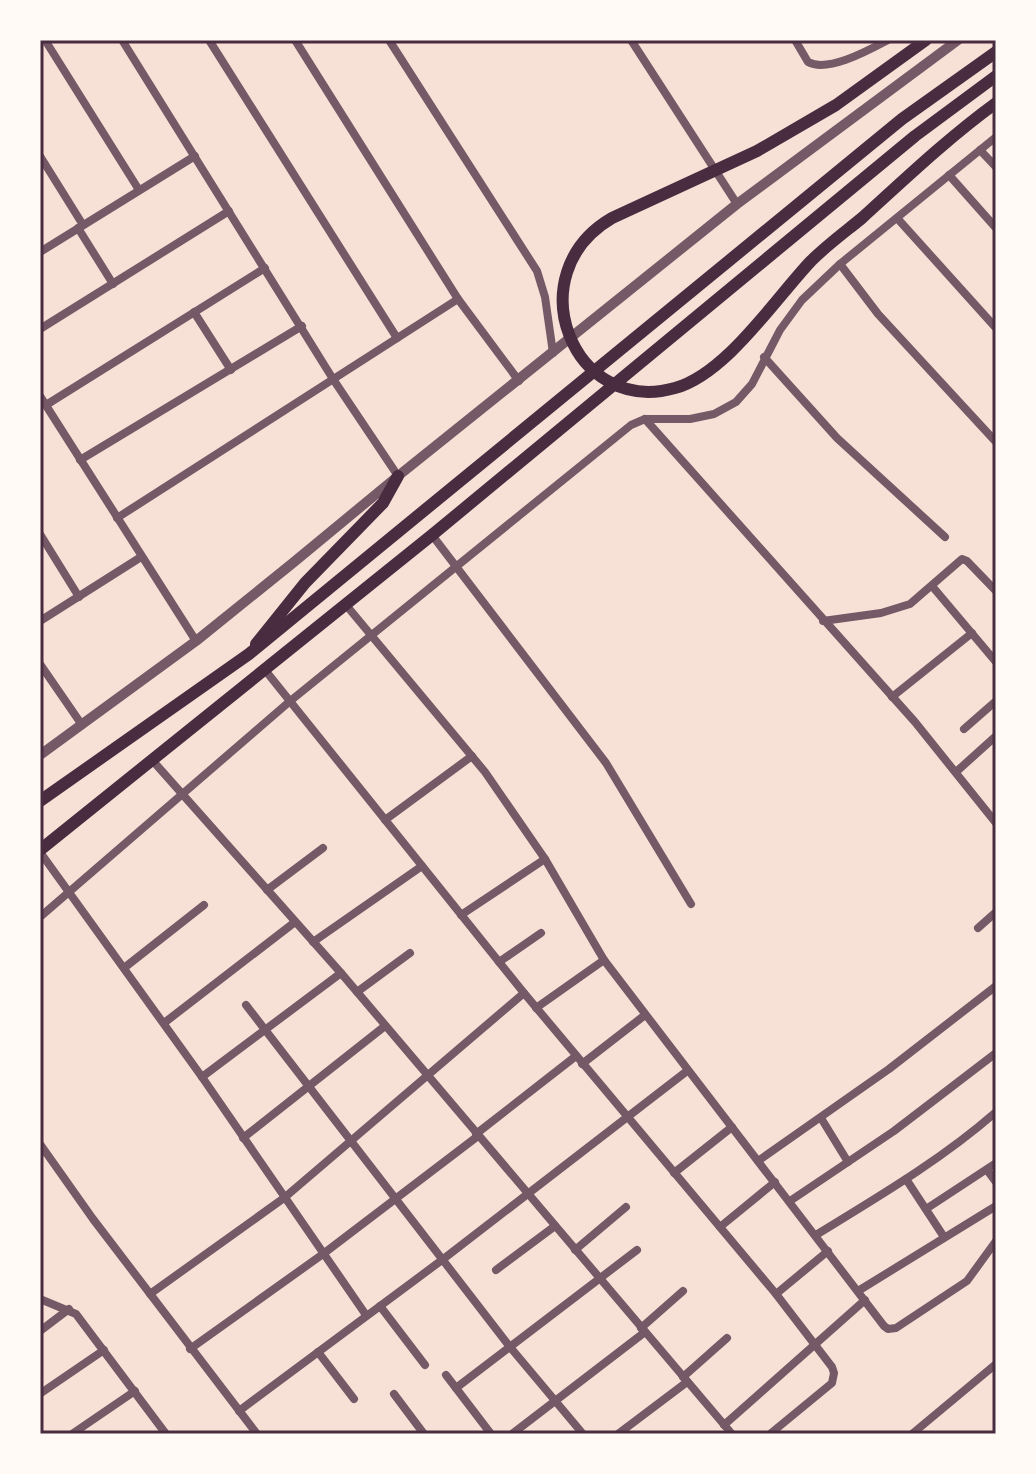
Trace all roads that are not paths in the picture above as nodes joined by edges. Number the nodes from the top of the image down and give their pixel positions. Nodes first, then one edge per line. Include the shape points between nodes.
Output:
1 (45, 40) edge
2 (122, 40) edge
3 (209, 40) edge
4 (295, 40) edge
5 (389, 40) edge
6 (631, 40) edge
7 (795, 40) edge
8 (888, 40) edge
9 (926, 40) edge
10 (958, 40) edge
11 (996, 52) edge
12 (996, 76) edge
13 (996, 103) edge
14 (996, 137) edge
15 (980, 150) junction
16 (40, 156) edge
17 (195, 156) junction
18 (996, 167) edge
19 (949, 175) junction
20 (139, 190) junction
21 (737, 204) junction
22 (229, 211) junction
23 (897, 218) junction
24 (81, 227) junction
25 (996, 228) edge
26 (40, 252) edge
27 (840, 264) junction
28 (265, 268) junction
29 (113, 284) junction
30 (458, 299) junction
31 (194, 312) junction
32 (302, 326) junction
33 (996, 328) edge
34 (40, 329) edge
35 (397, 338) junction
36 (553, 353) junction
37 (764, 357) junction
38 (231, 370) junction
39 (333, 379) junction
40 (519, 381) junction
41 (40, 396) edge
42 (46, 405) junction
43 (645, 419) junction
44 (996, 442) edge
45 (80, 460) junction
46 (398, 476) junction
47 (117, 518) junction
48 (40, 534) edge
49 (432, 535) junction
50 (945, 537) dead end
51 (141, 557) junction
52 (456, 567) junction
53 (932, 586) junction
54 (996, 591) edge
55 (79, 597) junction
56 (346, 605) junction
57 (40, 621) edge
58 (823, 621) junction
59 (972, 633) junction
60 (371, 635) junction
61 (196, 641) junction
62 (249, 654) junction
63 (996, 662) edge
64 (40, 664) edge
65 (265, 670) junction
66 (892, 697) junction
67 (996, 701) edge
68 (289, 702) junction
69 (82, 725) junction
70 (964, 729) dead end
71 (996, 736) edge
72 (40, 755) edge
73 (472, 756) junction
74 (153, 761) junction
75 (956, 772) junction
76 (183, 794) junction
77 (40, 801) edge
78 (385, 820) junction
79 (996, 823) edge
80 (323, 848) dead end
81 (40, 851) edge
82 (545, 859) junction
83 (422, 866) junction
84 (267, 890) junction
85 (69, 892) junction
86 (691, 904) dead end
87 (204, 905) dead end
88 (996, 912) edge
89 (461, 915) junction
90 (40, 917) edge
91 (295, 922) junction
92 (978, 928) dead end
93 (541, 933) dead end
94 (313, 942) junction
95 (410, 953) dead end
96 (604, 960) junction
97 (499, 962) junction
98 (124, 968) junction
99 (341, 973) junction
100 (996, 986) edge
101 (357, 992) junction
102 (524, 993) junction
103 (246, 1005) dead end
104 (536, 1008) junction
105 (645, 1015) junction
106 (164, 1023) junction
107 (385, 1026) junction
108 (264, 1030) junction
109 (996, 1053) edge
110 (576, 1056) junction
111 (582, 1064) junction
112 (687, 1071) junction
113 (202, 1077) junction
114 (428, 1077) junction
115 (309, 1087) junction
116 (996, 1112) edge
117 (627, 1117) junction
118 (821, 1118) junction
119 (732, 1127) junction
120 (477, 1135) junction
121 (243, 1138) junction
122 (351, 1141) junction
123 (40, 1144) edge
124 (758, 1161) junction
125 (848, 1162) junction
126 (996, 1163) edge
127 (987, 1170) junction
128 (674, 1173) junction
129 (906, 1179) junction
130 (775, 1182) junction
131 (996, 1182) edge
132 (528, 1193) junction
133 (284, 1198) junction
134 (396, 1199) junction
135 (790, 1201) junction
136 (996, 1206) edge
137 (626, 1207) dead end
138 (926, 1209) junction
139 (555, 1226) junction
140 (720, 1227) junction
141 (816, 1235) junction
142 (944, 1237) junction
143 (996, 1241) edge
144 (575, 1250) junction
145 (637, 1250) dead end
146 (828, 1251) junction
147 (323, 1254) junction
148 (442, 1260) junction
149 (496, 1270) dead end
150 (600, 1280) junction
151 (683, 1291) dead end
152 (858, 1291) junction
153 (150, 1294) junction
154 (776, 1294) junction
155 (40, 1299) edge
156 (865, 1300) junction
157 (380, 1306) junction
158 (69, 1309) junction
159 (366, 1315) junction
160 (643, 1330) junction
161 (40, 1331) edge
162 (727, 1338) dead end
163 (815, 1344) junction
164 (510, 1347) junction
165 (190, 1349) junction
166 (104, 1350) junction
167 (318, 1352) junction
168 (996, 1364) edge
169 (425, 1365) dead end
170 (446, 1375) dead end
171 (685, 1380) junction
172 (456, 1388) junction
173 (135, 1391) junction
174 (41, 1393) edge
175 (394, 1394) dead end
176 (354, 1399) dead end
177 (556, 1401) junction
178 (239, 1411) junction
179 (727, 1431) edge
180 (72, 1434) edge
181 (165, 1434) edge
182 (257, 1434) edge
183 (424, 1434) edge
184 (491, 1434) edge
185 (512, 1434) edge
186 (583, 1434) edge
187 (618, 1434) edge
188 (770, 1434) edge
189 (912, 1434) edge

1 - 20 street
2 - 17 street
3 - 35 street
4 - 30 street
5 - 36 street via 537,271
6 - 21 street
7 - 8 street via 808,62 820,65
9 - 13 highway via 836,105 757,151 612,218 585,238 564,280 562,305 570,338 589,365 608,380 641,391 677,388 698,379 718,364 813,259
10 - 21 street
11 - 62 highway via 890,129
12 - 49 highway via 915,136
14 - 15 street
15 - 18 street
15 - 19 street
16 - 24 street
17 - 20 street
17 - 22 street
19 - 23 street
19 - 25 street
20 - 24 street
21 - 36 street
22 - 28 street
22 - 29 street
23 - 27 street
23 - 33 street
24 - 26 street
24 - 29 street
27 - 37 street via 802,300
27 - 44 street via 878,314
28 - 31 street
28 - 32 street
29 - 34 street
30 - 35 street
30 - 40 street
31 - 38 street
31 - 42 street
32 - 38 street
32 - 39 street
35 - 39 street
36 - 40 street
37 - 43 street via 752,384 736,402 714,414
37 - 50 street via 837,438
38 - 45 street
39 - 46 street
39 - 47 street
40 - 46 street
41 - 42 street
42 - 45 street
43 - 52 street
43 - 58 street
45 - 47 street
46 - 61 street
46 - 62 highway via 383,503 305,583
47 - 51 street
48 - 55 street
49 - 52 street
49 - 56 highway
51 - 55 street
51 - 61 street
52 - 60 street
52 - 86 street via 606,763
53 - 54 street via 962,559
53 - 58 street via 896,610
53 - 59 street
55 - 57 street
56 - 60 street
56 - 65 highway
58 - 66 street
59 - 63 street
59 - 66 street
60 - 68 street
60 - 73 street
61 - 69 street
62 - 77 highway
64 - 69 street
65 - 68 street
65 - 74 highway
66 - 75 street
67 - 70 street
68 - 76 street
68 - 78 street
69 - 72 street
71 - 75 street
73 - 78 street
73 - 82 street
74 - 76 street
74 - 81 highway
75 - 79 street
76 - 84 street
76 - 85 street
78 - 83 street
80 - 84 street
81 - 85 street
82 - 89 street
82 - 96 street
83 - 89 street
83 - 94 street
84 - 91 street
85 - 90 street
85 - 98 street
87 - 98 street
88 - 92 street
89 - 97 street
91 - 94 street
91 - 106 street
93 - 97 street
94 - 99 street
95 - 101 street
96 - 104 street
96 - 105 street
97 - 102 street
98 - 106 street
99 - 101 street
99 - 108 street
100 - 118 street
101 - 107 street
102 - 104 street
102 - 114 street
103 - 108 street
104 - 110 street
105 - 111 street
105 - 112 street
106 - 113 street
107 - 114 street
107 - 115 street
108 - 113 street
108 - 115 street
109 - 125 street
110 - 111 street
110 - 120 street
111 - 117 street
112 - 117 street
112 - 119 street
113 - 121 street
114 - 120 street
114 - 122 street
115 - 121 street
115 - 122 street
116 - 129 street
117 - 128 street
117 - 132 street
118 - 124 street
118 - 125 street
119 - 124 street
119 - 128 street
120 - 132 street
120 - 134 street
121 - 133 street
122 - 133 street
122 - 134 street
123 - 153 street
124 - 130 street
125 - 135 street
126 - 127 street
127 - 131 street
127 - 138 street
128 - 140 street
129 - 138 street
129 - 141 street
130 - 135 street
130 - 140 street
132 - 139 street
132 - 148 street
133 - 147 street
133 - 153 street
134 - 147 street
134 - 148 street
135 - 141 street
136 - 142 street
137 - 144 street
138 - 142 street
139 - 144 street
139 - 149 street
140 - 154 street
141 - 146 street
142 - 152 street
143 - 156 street via 967,1281 896,1328 884,1326
144 - 150 street
145 - 150 street
146 - 152 street
146 - 154 street
147 - 159 street
147 - 165 street
148 - 157 street
148 - 164 street
150 - 160 street
150 - 164 street
151 - 160 street
152 - 156 street
153 - 165 street
154 - 163 street
155 - 158 street
156 - 163 street
157 - 159 street
157 - 169 street
158 - 161 street
158 - 166 street
159 - 167 street
160 - 171 street
160 - 177 street
162 - 171 street
163 - 179 street
163 - 188 street via 832,1367 832,1383
164 - 172 street
164 - 177 street
165 - 178 street
166 - 173 street
166 - 174 street
167 - 176 street
167 - 178 street
168 - 189 street
170 - 172 street
171 - 179 street
171 - 187 street
172 - 184 street
173 - 180 street
173 - 181 street
175 - 183 street
177 - 185 street
177 - 186 street
178 - 182 street

